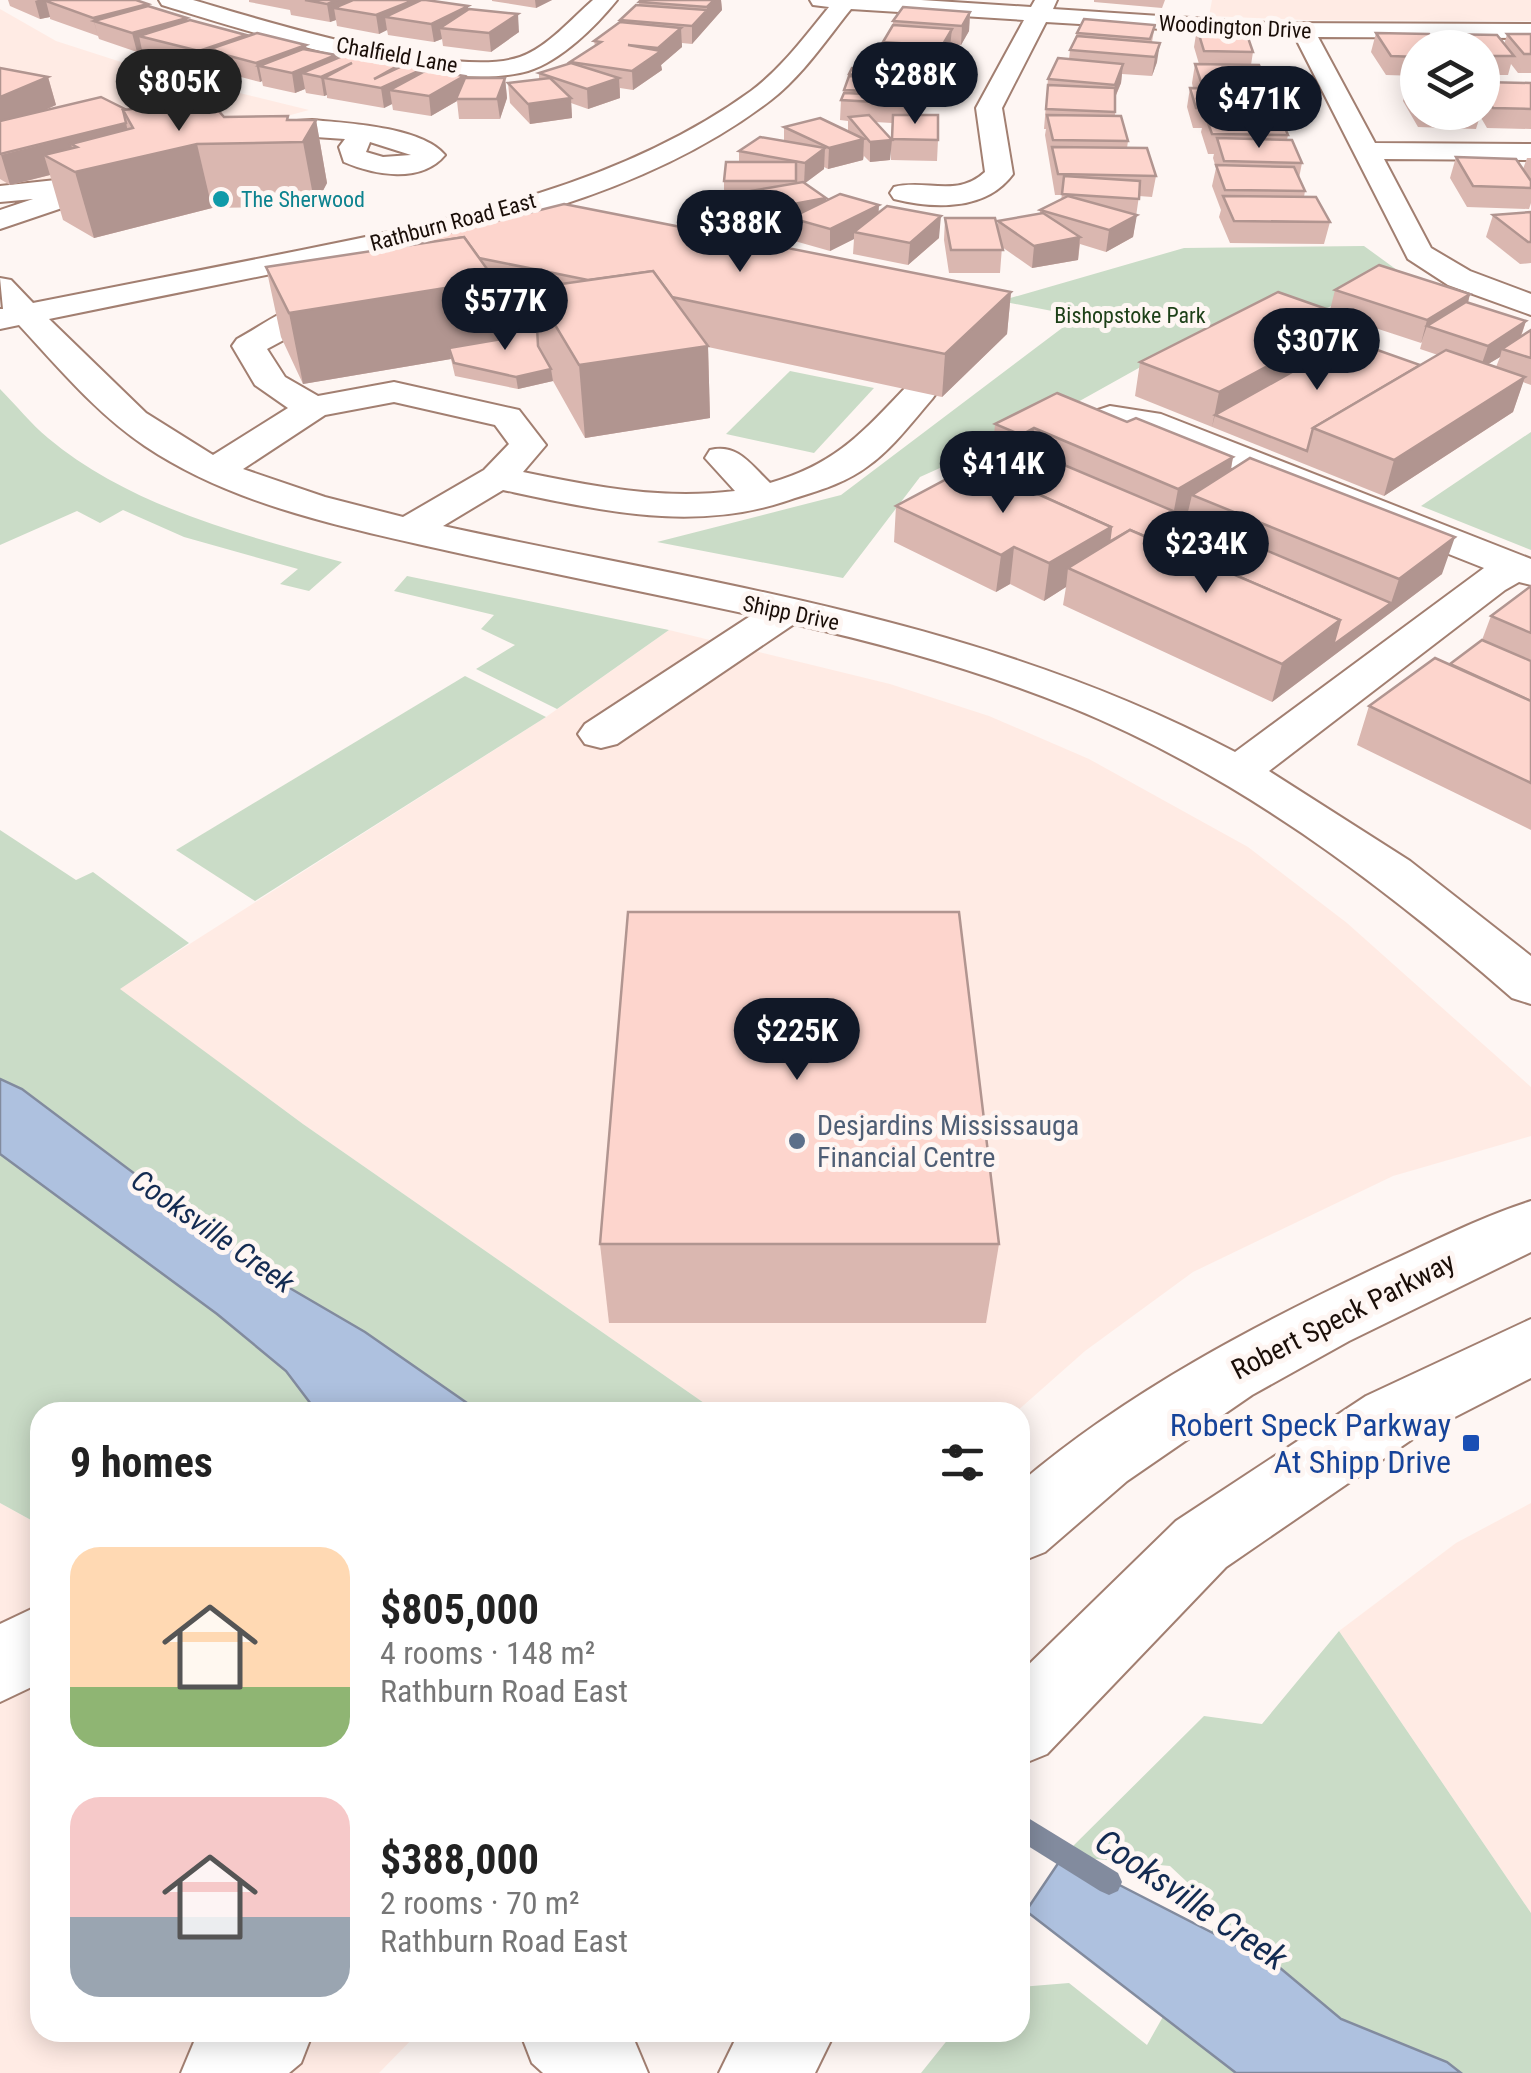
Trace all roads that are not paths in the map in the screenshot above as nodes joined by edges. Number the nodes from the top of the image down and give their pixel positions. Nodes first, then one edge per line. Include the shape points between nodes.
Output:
1 (170, 0) edge
2 (606, 0) edge
3 (837, 1) edge
4 (1042, 7) edge
5 (1439, 7) dead end
6 (1505, 31) junction
7 (1531, 31) edge
8 (1303, 32) junction
9 (658, 126) dead end
10 (362, 135) dead end
11 (627, 140) dead end
12 (258, 151) edge
13 (1365, 151) junction
14 (1531, 152) edge
15 (97, 172) edge
16 (65, 187) junction
17 (475, 192) dead end
18 (904, 193) dead end
19 (0, 194) edge
20 (0, 220) edge
21 (373, 296) edge
22 (6, 300) edge
23 (1531, 305) edge
24 (920, 392) edge
25 (314, 406) junction
26 (1110, 417) edge
27 (723, 458) dead end
28 (216, 470) junction
29 (497, 478) junction
30 (763, 497) junction
31 (408, 530) junction
32 (1523, 570) edge
33 (786, 611) junction
34 (601, 734) dead end
35 (1240, 772) junction
36 (1531, 985) edge
37 (1531, 1225) edge
38 (1531, 1348) edge
39 (1030, 1519) edge
40 (30, 1647) edge
41 (0, 1665) edge
42 (1030, 1716) edge
43 (259, 2042) edge
44 (785, 2042) edge
45 (225, 2073) edge
46 (763, 2073) edge

1 - 2 street, Chalfield Lane via 261,28 475,70 538,59
3 - 4 street, Woodington Drive
3 - 22 street, Rathburn Road East via 761,96 679,145 571,190 436,229
4 - 8 street, Woodington Drive
4 - 18 street via 989,108 999,174 984,192 965,196
5 - 6 street via 1476,8
6 - 7 street, Woodington Drive
6 - 8 street, Woodington Drive
8 - 13 street
9 - 11 street
10 - 12 street via 292,124 220,140
13 - 14 street
13 - 23 street via 1419,253 1459,278
15 - 16 street
16 - 19 street
16 - 20 street via 52,202
17 - 22 street, Rathburn Road East via 402,214
21 - 25 street via 322,306 249,346 268,382
22 - 28 street, Shipp Drive via 156,438
24 - 30 street via 860,456 826,478
25 - 28 street
25 - 29 street via 394,392 507,417 528,445
26 - 32 street via 1260,455
27 - 30 street
28 - 31 street, Shipp Drive
29 - 30 street via 648,508 693,510
29 - 31 street
31 - 33 street, Shipp Drive
32 - 35 street via 1491,580 1381,643
33 - 34 street
33 - 35 street, Shipp Drive via 921,642 1032,677 1136,718
35 - 36 street, Shipp Drive via 1354,842
37 - 39 street, Robert Speck Parkway via 1321,1321 1204,1387 1057,1492
38 - 42 street via 1390,1417 1201,1544
40 - 41 street
43 - 45 street
44 - 46 street

